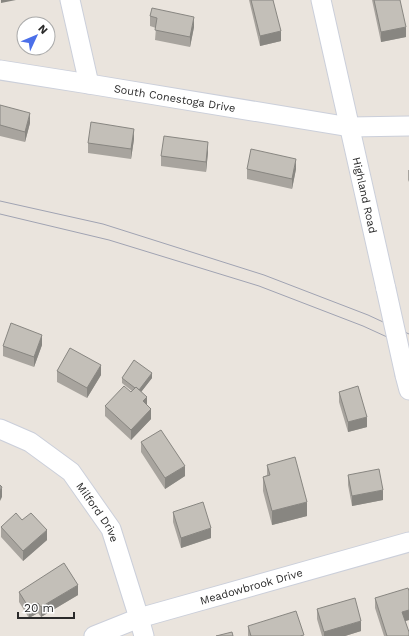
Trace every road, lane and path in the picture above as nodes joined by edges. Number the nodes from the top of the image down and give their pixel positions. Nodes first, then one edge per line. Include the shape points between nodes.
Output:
1 (70, 0) edge
2 (321, 0) edge
3 (0, 70) edge
4 (89, 84) junction
5 (409, 126) edge
6 (350, 127) junction
7 (407, 382) edge
8 (0, 429) edge
9 (409, 542) edge
10 (140, 618) junction
11 (94, 636) edge
12 (144, 636) edge

1 - 4 street
2 - 6 street, Highland Road
3 - 4 street, South Conestoga Drive
4 - 6 street, South Conestoga Drive
5 - 6 street, South Conestoga Drive
6 - 7 street, Highland Road, bridge
8 - 10 street, Milford Drive via 30,442 71,472 111,529
9 - 10 street, Meadowbrook Drive
10 - 11 street, Meadowbrook Drive
10 - 12 street, Milford Drive

